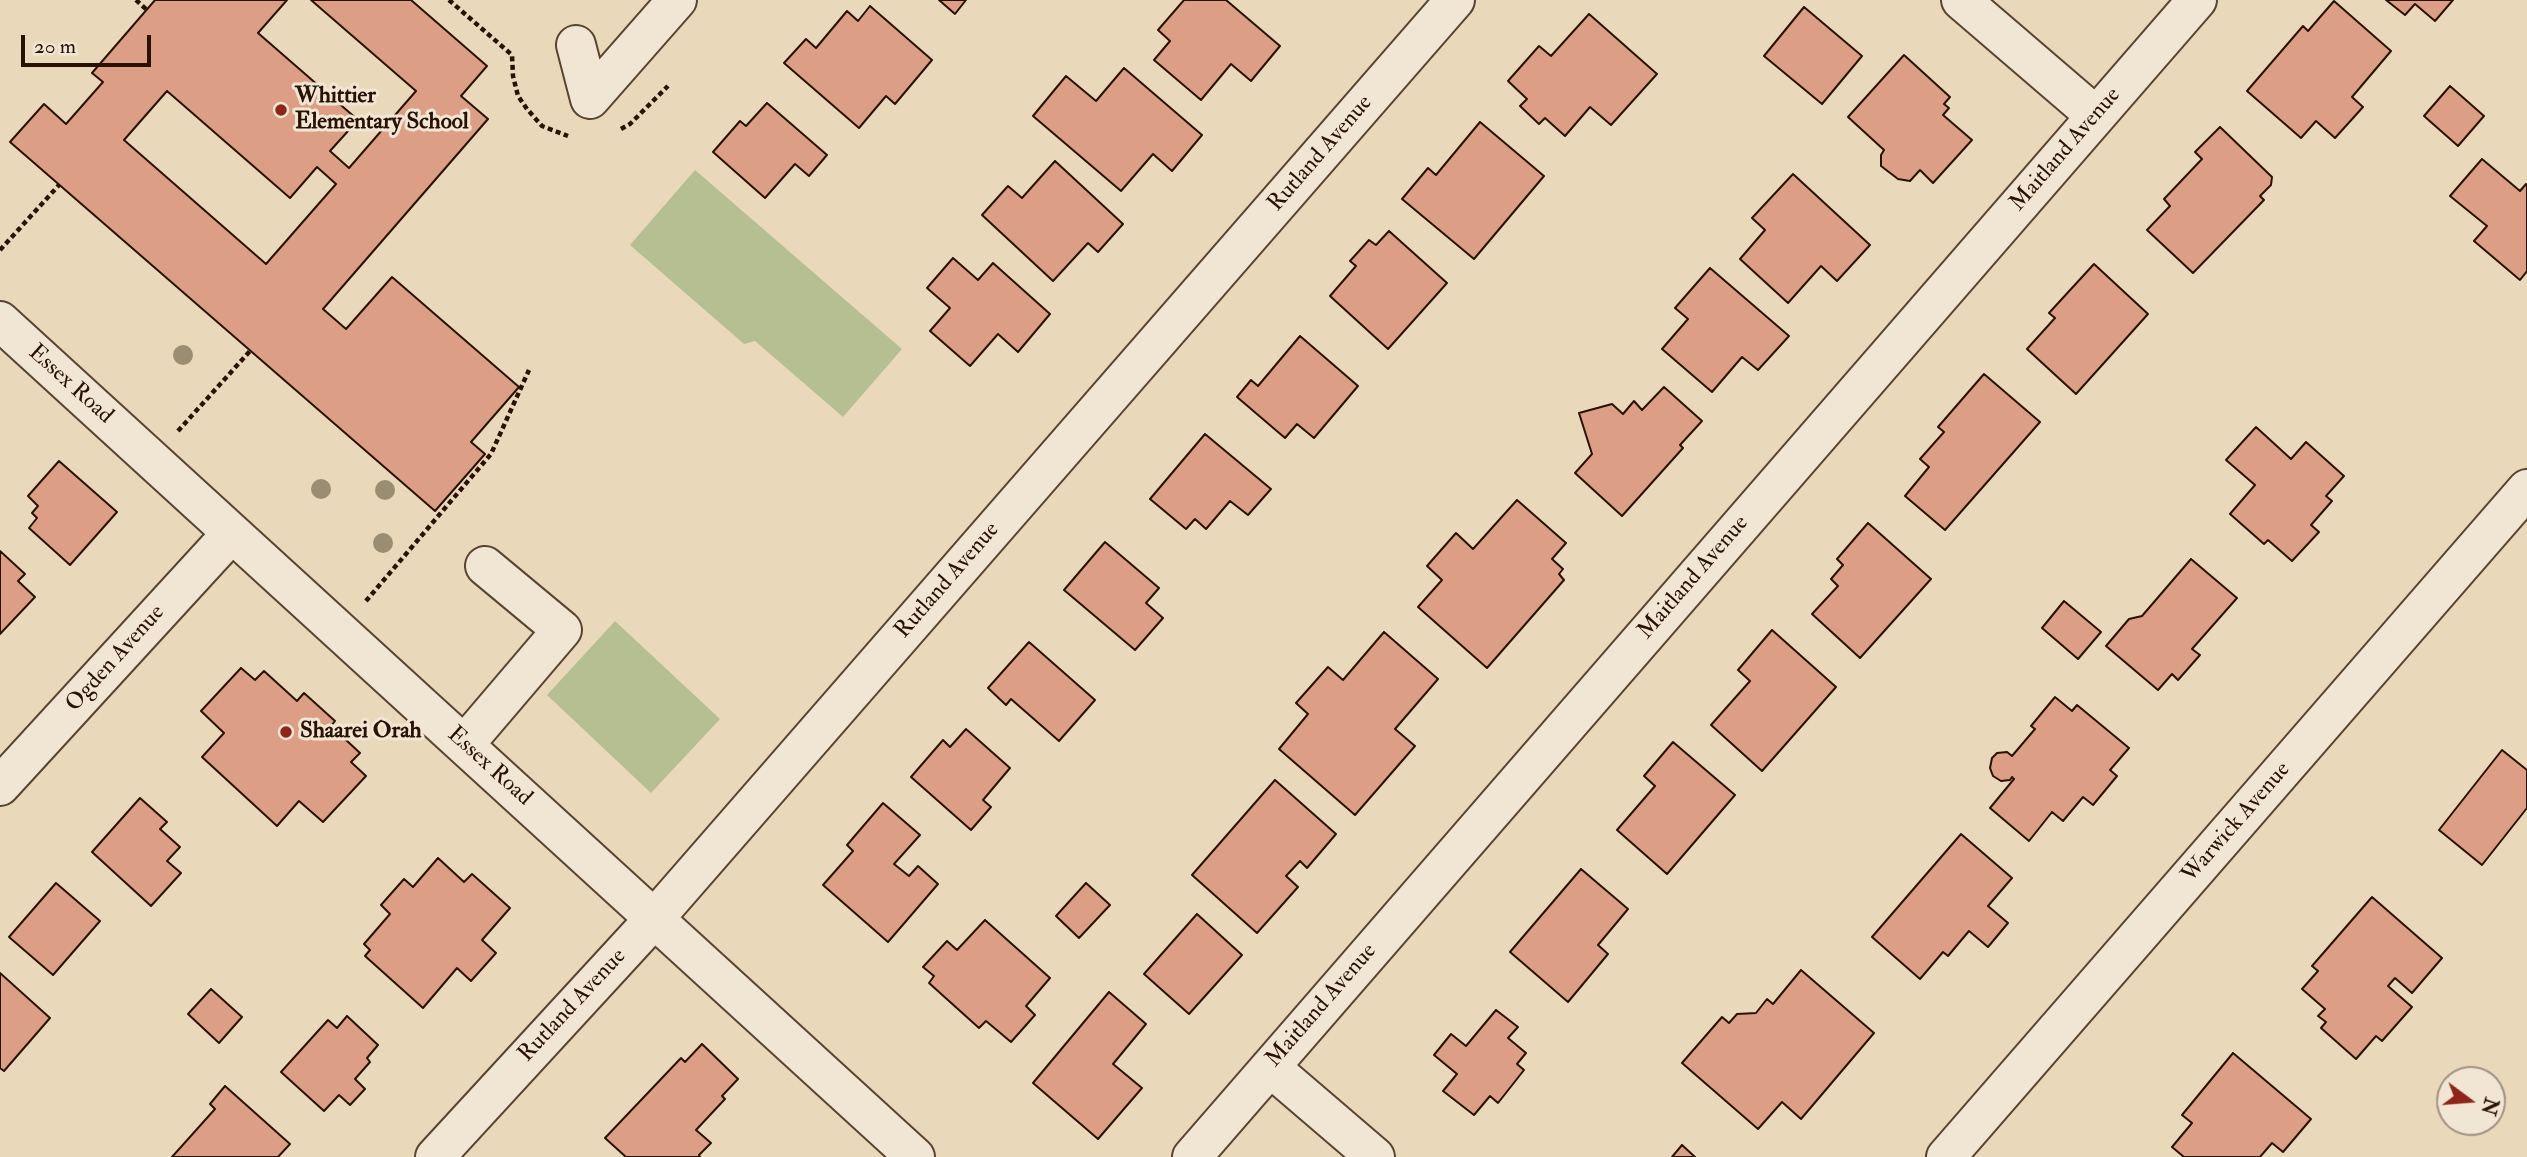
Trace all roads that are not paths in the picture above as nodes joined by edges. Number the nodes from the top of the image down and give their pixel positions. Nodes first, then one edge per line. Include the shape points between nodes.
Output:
1 (677, 0) edge
2 (1455, 0) edge
3 (1961, 0) edge
4 (2197, 0) edge
5 (576, 45) dead end
6 (2096, 116) junction
7 (0, 321) edge
8 (2527, 489) edge
9 (232, 533) junction
10 (485, 566) dead end
11 (464, 745) junction
12 (0, 786) edge
13 (654, 919) junction
14 (1270, 1067) junction
15 (435, 1157) edge
16 (915, 1157) edge
17 (1192, 1157) edge
18 (1375, 1157) edge
19 (1946, 1157) edge

1 - 5 street via 590,99
2 - 13 street, Rutland Avenue
3 - 6 street
4 - 6 street, Maitland Avenue
6 - 14 street, Maitland Avenue
7 - 9 street, Essex Road
8 - 19 street, Warwick Avenue
9 - 11 street, Essex Road
9 - 12 street, Ogden Avenue
10 - 11 street via 562,630
11 - 13 street, Essex Road
13 - 15 street, Rutland Avenue
13 - 16 street, Essex Road
14 - 17 street, Maitland Avenue
14 - 18 street

